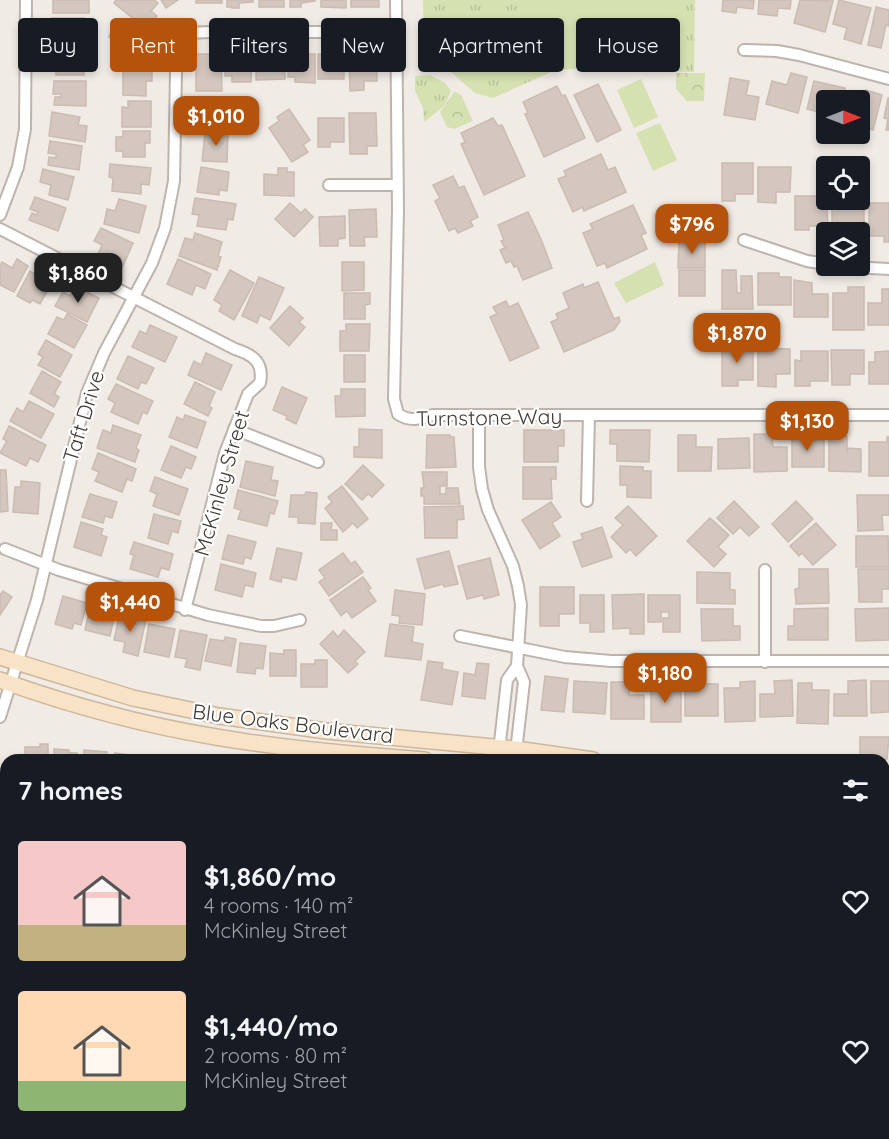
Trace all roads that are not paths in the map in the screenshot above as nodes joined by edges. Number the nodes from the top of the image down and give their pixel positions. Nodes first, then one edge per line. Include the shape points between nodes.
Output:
1 (26, 0) edge
2 (396, 0) edge
3 (396, 18) edge
4 (321, 32) edge
5 (744, 50) dead end
6 (396, 72) edge
7 (889, 79) edge
8 (329, 185) dead end
9 (396, 185) junction
10 (0, 215) edge
11 (0, 229) edge
12 (744, 240) dead end
13 (816, 262) edge
14 (870, 269) edge
15 (889, 270) edge
16 (135, 297) junction
17 (589, 415) junction
18 (889, 415) edge
19 (479, 416) junction
20 (234, 429) junction
21 (318, 462) dead end
22 (586, 501) dead end
23 (5, 549) dead end
24 (46, 565) junction
25 (765, 570) dead end
26 (185, 610) junction
27 (300, 620) dead end
28 (460, 636) dead end
29 (519, 649) junction
30 (0, 657) edge
31 (889, 661) edge
32 (765, 662) junction
33 (17, 663) junction
34 (517, 666) junction
35 (5, 682) edge
36 (0, 717) edge
37 (349, 754) edge
38 (498, 754) edge
39 (515, 754) edge

1 - 10 street via 25,129 18,167
2 - 3 street, Turnstone Way
4 - 16 street, Taft Drive via 192,32 179,37 174,51 172,195 159,245
5 - 7 street via 799,55
6 - 9 street, Turnstone Way
8 - 9 street
9 - 19 street, Turnstone Way via 395,407 398,414 413,420 433,415
11 - 16 street, McKinley Street
12 - 13 street
14 - 15 street
16 - 20 street, McKinley Street via 257,360 261,367 260,383 248,394
16 - 24 street, Taft Drive via 87,393
17 - 18 street, Turnstone Way
17 - 19 street, Turnstone Way
17 - 22 street
19 - 29 street via 482,489 519,586
20 - 21 street
20 - 26 street, McKinley Street
23 - 24 street
24 - 26 street
24 - 33 street, Taft Drive
25 - 32 street
26 - 27 street via 261,627
28 - 29 street
29 - 32 street via 611,661
29 - 34 street
30 - 33 main road, Blue Oaks Boulevard
31 - 32 street
33 - 35 street, Taft Drive
33 - 38 main road, Blue Oaks Boulevard via 133,698 219,716
34 - 38 street via 507,680
34 - 39 street via 524,681
35 - 36 street, Taft Drive
35 - 37 main road, Blue Oaks Boulevard via 169,728

